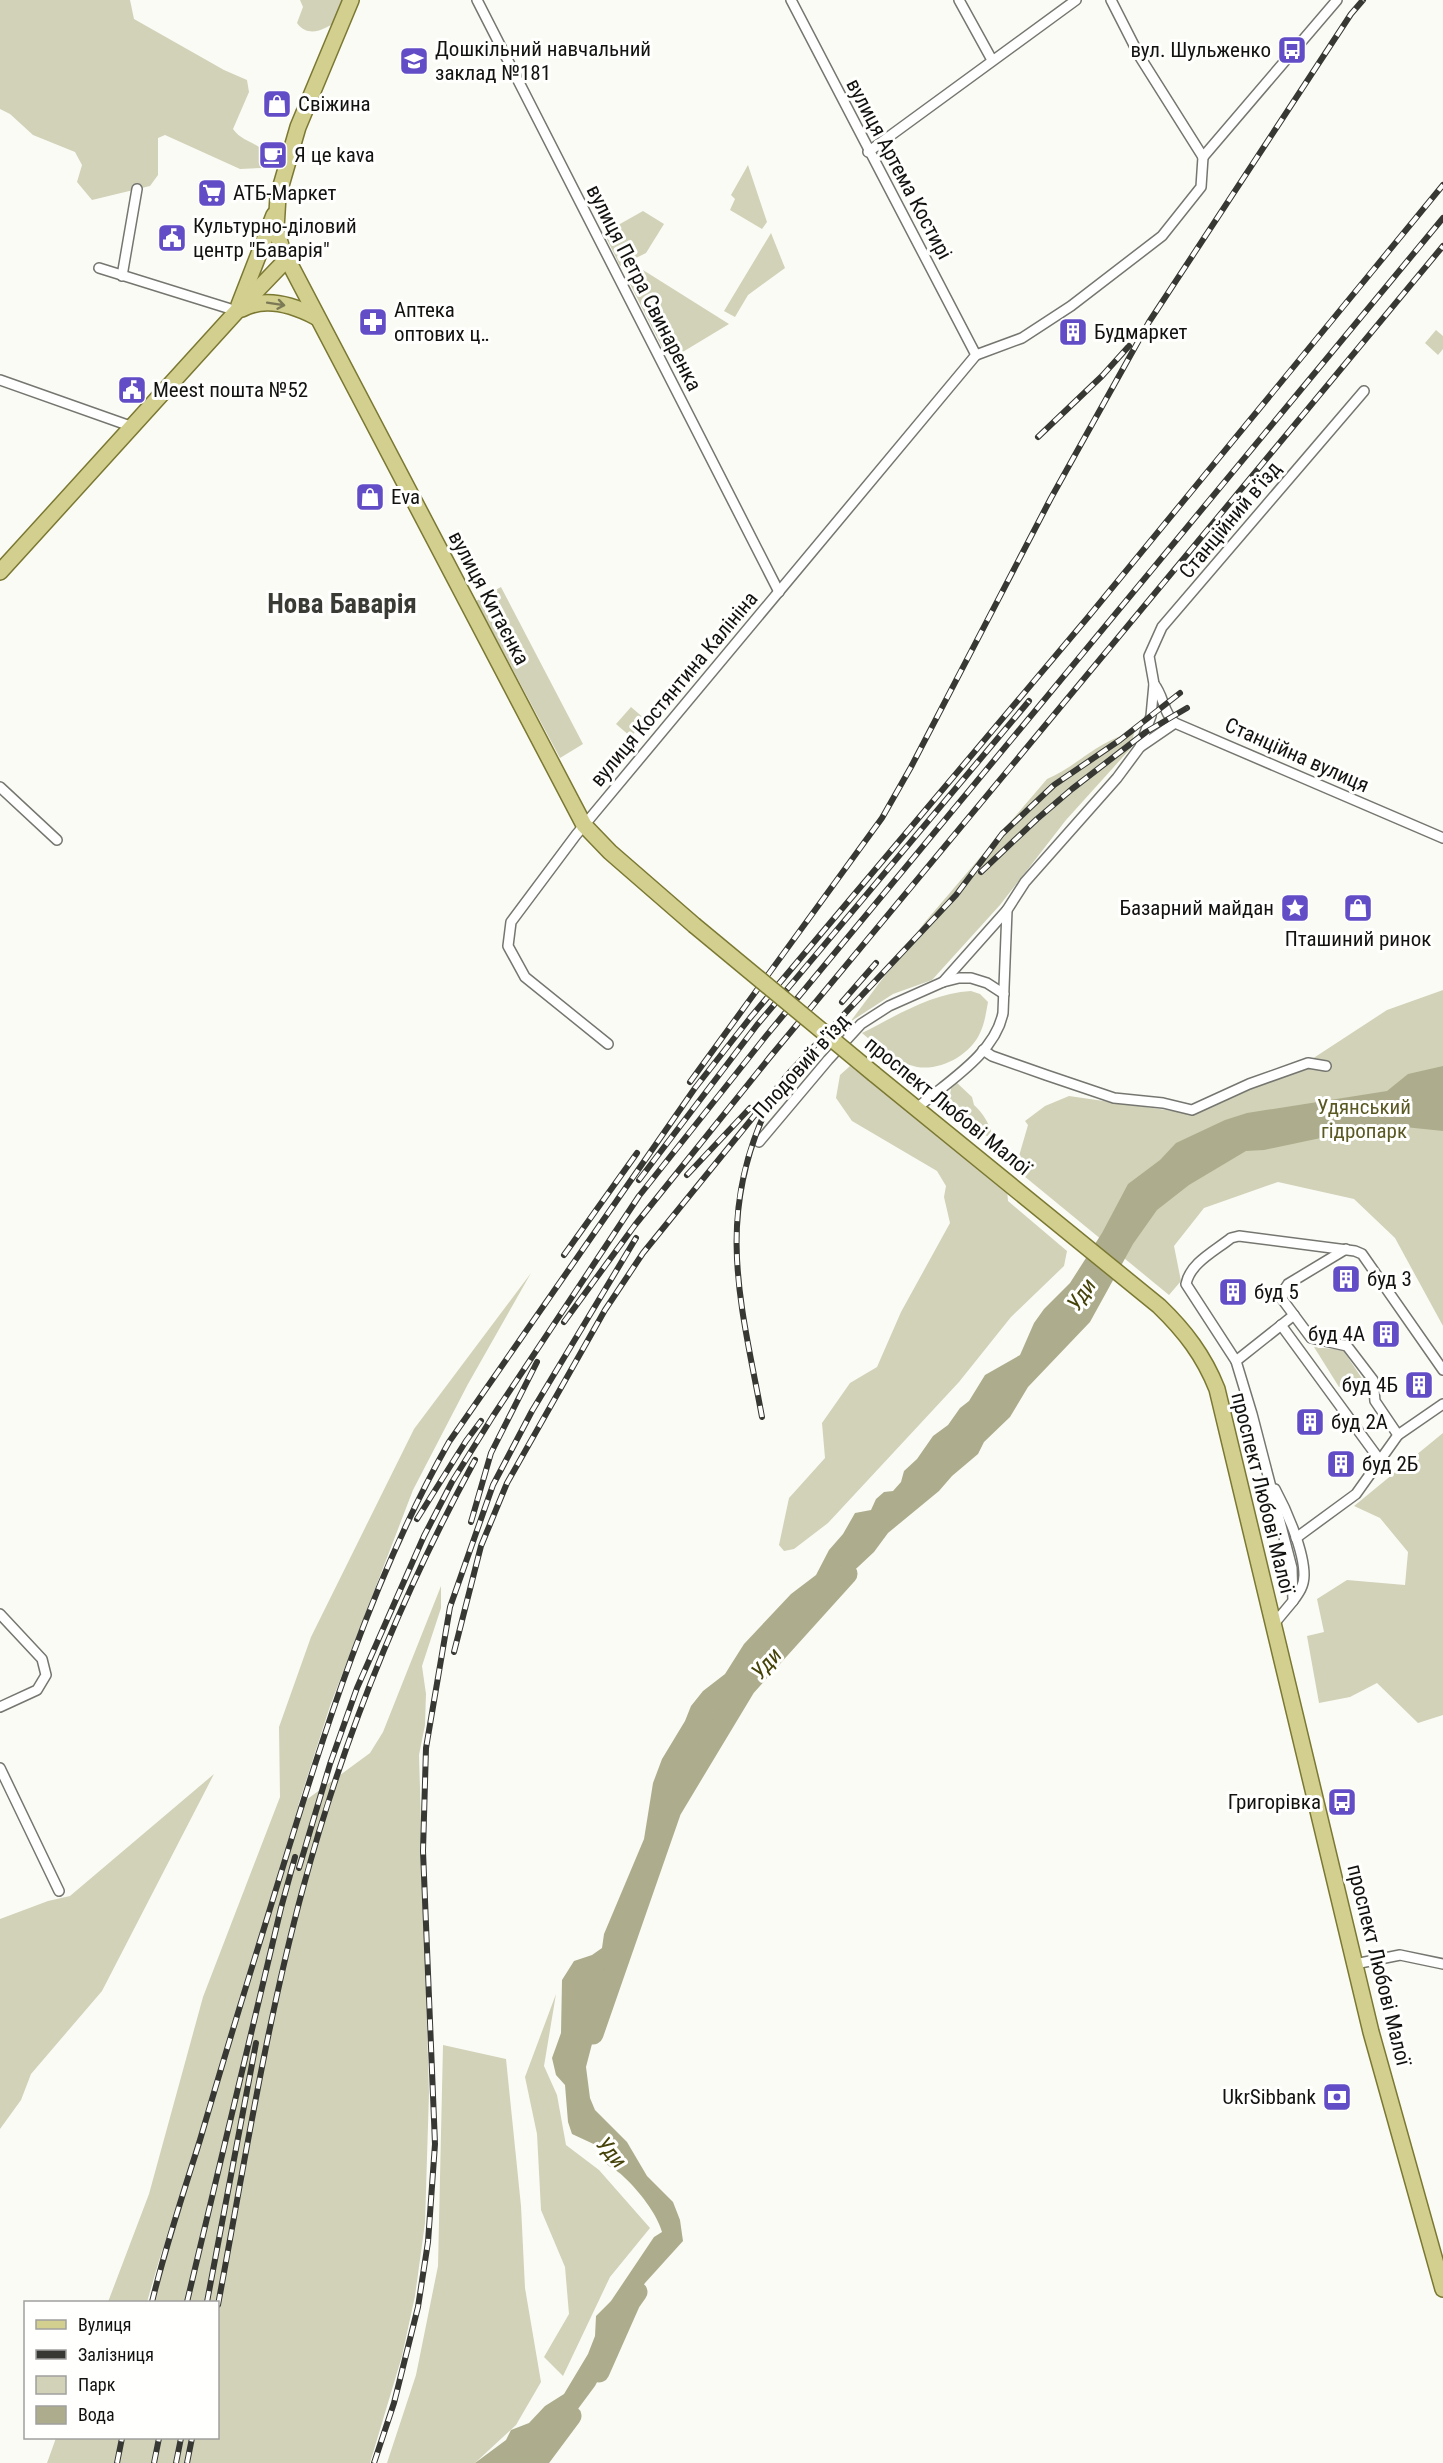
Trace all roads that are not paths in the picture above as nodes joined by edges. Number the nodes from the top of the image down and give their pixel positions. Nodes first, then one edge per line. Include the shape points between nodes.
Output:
1 (351, 0) edge
2 (477, 0) edge
3 (791, 0) edge
4 (959, 0) edge
5 (1076, 0) edge
6 (1111, 0) edge
7 (1337, 0) edge
8 (992, 60) junction
9 (868, 152) junction
10 (1203, 157) junction
11 (137, 189) dead end
12 (276, 210) junction
13 (286, 260) junction
14 (99, 268) dead end
15 (122, 276) junction
16 (237, 311) junction
17 (316, 317) junction
18 (976, 355) junction
19 (0, 380) edge
20 (1364, 391) dead end
21 (134, 427) junction
22 (0, 572) edge
23 (779, 592) junction
24 (1154, 684) junction
25 (1175, 723) junction
26 (1140, 747) junction
27 (0, 787) edge
28 (584, 825) junction
29 (1443, 838) edge
30 (57, 840) dead end
31 (1007, 910) junction
32 (694, 925) joint
33 (943, 981) junction
34 (1004, 994) junction
35 (608, 1044) dead end
36 (983, 1050) junction
37 (1326, 1066) dead end
38 (917, 1108) junction
39 (759, 1142) dead end
40 (1346, 1250) junction
41 (1294, 1315) junction
42 (1281, 1325) junction
43 (1236, 1361) junction
44 (1443, 1370) edge
45 (1443, 1404) edge
46 (1398, 1435) junction
47 (1380, 1459) junction
48 (1268, 1477) junction
49 (1296, 1538) junction
50 (1293, 1601) junction
51 (0, 1614) edge
52 (1273, 1625) junction
53 (0, 1707) edge
54 (0, 1768) edge
55 (59, 1891) dead end
56 (1355, 1964) junction
57 (1443, 1964) edge
58 (1443, 2289) edge

1 - 12 main road via 298,127
2 - 23 street, вулиця Петра Свинаренка
3 - 9 street, вулиця Артема Костирі
4 - 8 street
5 - 8 street
6 - 10 street via 1140,57
7 - 10 street
8 - 9 street
9 - 18 street, вулиця Артема Костирі
10 - 18 street via 1201,187 1162,236 1022,338
11 - 15 street
12 - 13 main road, вулиця Китаєнка via 276,229
12 - 16 main road
13 - 16 main road
13 - 17 main road, вулиця Китаєнка
14 - 15 street
15 - 16 street
16 -> 17 main road via 262,302 300,309
16 - 21 main road
17 - 28 main road, вулиця Китаєнка
18 - 23 street, вулиця Костянтина Калініна
19 - 21 street
20 - 24 street, Станційний в’їзд via 1162,627 1149,656
21 - 22 main road
23 - 28 street, вулиця Костянтина Калініна
24 - 25 street via 1168,717
24 - 26 street via 1151,716
25 - 26 street
25 - 29 street, Станційна вулиця
26 - 31 street via 1025,882
27 - 30 street
28 - 32 main road, вулиця Китаєнка
28 - 35 street, вулиця Костянтина Калініна via 511,922 508,946 525,977
31 - 33 street
31 - 34 street
32 - 38 main road, проспект Любові Малої, bridge
33 - 34 street, Плодовий в'їзд via 970,978 987,982
33 - 39 street, Плодовий в'їзд via 861,1024
34 - 36 street via 1000,1027
36 - 37 street via 1114,1098 1192,1110 1308,1063
36 - 38 street
38 - 52 main road, проспект Любові Малої via 1159,1306 1195,1346 1217,1389
40 - 41 street via 1288,1284 1282,1299
40 - 43 street via 1239,1236 1192,1268 1186,1284
40 - 44 street via 1362,1254
41 - 42 street
41 - 46 street via 1311,1338 1347,1347 1373,1380 1375,1401
42 - 43 street
42 - 47 street
43 - 48 street
45 - 46 street
46 - 47 street
47 - 49 street via 1356,1494
48 - 49 street
48 - 50 street via 1292,1568
49 - 50 street via 1304,1574 1300,1592
50 - 52 street
51 - 53 street via 42,1659 46,1675 37,1690
52 - 56 main road, проспект Любові Малої
54 - 55 street
56 - 57 street via 1400,1955
56 - 58 main road, проспект Любові Малої

